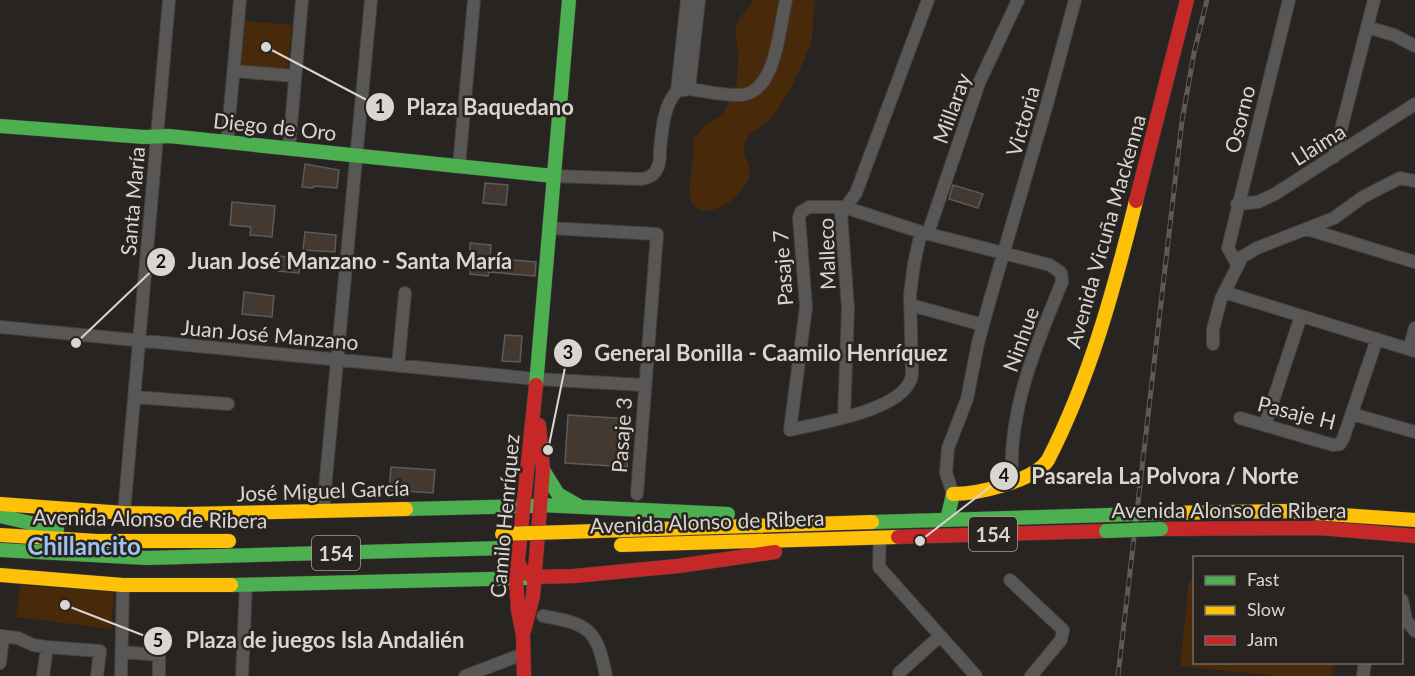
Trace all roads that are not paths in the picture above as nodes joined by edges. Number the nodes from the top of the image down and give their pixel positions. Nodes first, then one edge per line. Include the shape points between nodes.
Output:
1 (170, 0) edge
2 (240, 0) edge
3 (302, 0) edge
4 (371, 0) edge
5 (474, 0) edge
6 (569, 0) edge
7 (687, 0) edge
8 (699, 0) edge
9 (786, 0) edge
10 (928, 0) edge
11 (1018, 0) edge
12 (1075, 0) edge
13 (1187, 0) edge
14 (1289, 0) edge
15 (1374, 0) edge
16 (1367, 27) junction
17 (1415, 46) edge
18 (234, 71) junction
19 (295, 76) junction
20 (683, 90) junction
21 (1415, 104) edge
22 (0, 126) edge
23 (158, 136) junction
24 (227, 142) junction
25 (289, 148) junction
26 (357, 155) junction
27 (1334, 157) junction
28 (459, 166) junction
29 (553, 176) junction
30 (1415, 181) edge
31 (1238, 204) junction
32 (844, 207) junction
33 (801, 212) joint
34 (549, 228) junction
35 (1306, 228) junction
36 (925, 232) junction
37 (1005, 252) junction
38 (1415, 262) edge
39 (1237, 264) junction
40 (1224, 292) junction
41 (405, 293) dead end
42 (911, 305) junction
43 (1301, 316) junction
44 (983, 325) junction
45 (0, 327) edge
46 (1415, 328) edge
47 (1377, 339) junction
48 (138, 340) junction
49 (1213, 344) dead end
50 (1412, 350) edge
51 (338, 360) junction
52 (398, 366) junction
53 (537, 379) junction
54 (644, 385) junction
55 (134, 397) junction
56 (535, 400) junction
57 (228, 404) dead end
58 (1352, 414) junction
59 (844, 417) junction
60 (1240, 418) dead end
61 (1265, 425) junction
62 (1415, 432) edge
63 (543, 470) junction
64 (527, 476) junction
65 (1012, 480) junction
66 (637, 494) dead end
67 (953, 494) junction
68 (0, 504) edge
69 (491, 506) junction
70 (524, 506) junction
71 (540, 506) junction
72 (579, 507) junction
73 (323, 510) junction
74 (124, 513) junction
75 (0, 516) edge
76 (947, 520) junction
77 (1415, 520) edge
78 (539, 522) junction
79 (854, 522) junction
80 (0, 535) edge
81 (1415, 536) edge
82 (488, 537) junction
83 (874, 538) junction
84 (126, 541) junction
85 (237, 541) dead end
86 (613, 545) dead end
87 (556, 547) dead end
88 (0, 550) edge
89 (67, 555) junction
90 (0, 558) edge
91 (518, 562) junction
92 (0, 574) edge
93 (534, 577) junction
94 (516, 579) junction
95 (1010, 580) dead end
96 (123, 585) junction
97 (246, 585) junction
98 (1403, 608) edge
99 (543, 616) dead end
100 (1415, 631) edge
101 (523, 635) junction
102 (2, 636) edge
103 (940, 636) junction
104 (47, 647) junction
105 (122, 652) junction
106 (523, 654) junction
107 (0, 663) edge
108 (899, 673) dead end
109 (43, 676) edge
110 (97, 676) edge
111 (120, 676) edge
112 (159, 676) edge
113 (242, 676) edge
114 (465, 676) edge
115 (524, 676) edge
116 (606, 676) edge
117 (976, 676) edge
118 (1031, 676) edge

1 - 23 street, Santa María
2 - 18 street
3 - 19 street
4 - 26 street
5 - 28 street
6 - 29 main road, Camilo Henríquez
7 - 20 street
8 - 20 street
9 - 20 street via 778,46 758,88 739,95
10 - 32 street, Malleco via 856,193
11 - 36 street, Millaray via 979,83
12 - 37 street, Victoria
13 - 65 main road, Avenida Vicuña Mackenna via 1113,294 1084,378 1049,458 1042,467
14 - 31 street, Osorno
15 - 16 street
16 - 17 street
16 - 27 street
18 - 19 street
18 - 24 street
19 - 25 street
20 - 29 street, Diego de Oro via 671,98 659,163 652,176
21 - 27 street, Llaima
22 - 23 main road, Diego de Oro
23 - 24 main road, Diego de Oro
23 - 48 street, Santa María
24 - 25 main road, Diego de Oro
25 - 26 main road, Diego de Oro
26 - 28 main road, Diego de Oro
26 - 51 street
27 - 31 street, Llaima via 1267,199
28 - 29 main road, Diego de Oro
29 - 34 main road, Camilo Henríquez
30 - 35 street via 1400,178 1334,218
31 - 39 street, Osorno via 1228,248
32 - 33 street, Ninhue via 809,207
32 - 36 street, Ninhue
32 - 59 street, Malleco via 840,219 848,309
33 - 59 street, Pasaje 7 via 806,307 790,430
34 - 53 main road, Camilo Henríquez
34 - 54 street, Pasaje 3 via 657,234
35 - 38 street
35 - 39 street via 1257,248
36 - 37 street, Ninhue
36 - 42 street, Millaray via 911,284
37 - 44 street, Victoria
37 - 65 street, Ninhue via 1055,267 1062,279 1021,394 1012,446
39 - 40 street
40 - 43 street
40 - 49 street via 1216,315
41 - 52 street
42 - 44 street
42 - 59 street, Millaray via 910,382 882,405
43 - 47 street
43 - 61 street
44 - 67 street, Victoria via 967,399 947,453 947,480
45 - 48 street, Juan José Manzano
46 - 50 street
47 - 50 street
47 - 58 street, Pasaje H
48 - 51 street, Juan José Manzano
48 - 55 street, Santa María
51 - 52 street, Juan José Manzano
51 - 73 street
52 - 53 street, Juan José Manzano
53 - 54 street, Juan José Manzano
53 - 56 main road, Camilo Henríquez
54 - 66 street, Pasaje 3
55 - 57 street
55 - 74 street, Santa María
56 - 63 main road, Camilo Henríquez
56 - 64 main road, Camilo Henríquez
58 - 61 street, Pasaje H via 1342,442 1336,445
58 - 62 street
60 - 61 street, Pasaje H
63 - 71 main road, Camilo Henríquez
63 - 72 main road via 558,494
64 - 69 main road via 508,496
64 - 70 main road, Camilo Henríquez
65 - 67 main road via 968,494
67 - 76 main road
68 - 74 main road, José Miguel García
69 - 70 main road, José Miguel García
69 - 73 main road, José Miguel García
70 - 71 main road, José Miguel García
70 - 78 main road
70 - 91 main road, Camilo Henríquez
71 - 72 main road, José Miguel García
71 - 78 main road, Camilo Henríquez
72 - 79 main road, José Miguel García
73 - 74 main road, José Miguel García
75 - 84 main road
76 - 77 main road, Avenida Alonso de Ribera / 154, bridge via 1284,511
76 - 79 main road, Avenida Alonso de Ribera / 154
78 - 93 main road, Camilo Henríquez
79 - 82 main road, Avenida Alonso de Ribera / 154, bridge
80 - 84 main road, Avenida Alonso de Ribera
81 - 83 main road, Avenida Alonso de Ribera / 154, bridge via 1298,527
82 - 87 main road, Avenida Alonso de Ribera / 154
82 - 89 main road, Avenida Alonso de Ribera / 154 via 168,558
83 - 86 main road, Avenida Alonso de Ribera / 154
83 - 93 main road via 678,566
83 - 103 street via 879,567
84 - 85 main road, Avenida Alonso de Ribera
88 - 89 main road, Avenida Alonso de Ribera / 154
89 - 90 main road
91 - 93 main road via 523,572
91 - 94 main road, Camilo Henríquez
92 - 96 main road
93 - 94 main road
93 - 101 main road, Camilo Henríquez
94 - 97 main road
94 - 101 main road, Camilo Henríquez
95 - 118 street via 1063,630 1061,640
96 - 97 main road
96 - 105 street
97 - 113 street
98 - 100 street
99 - 116 street via 575,623 590,631 598,640
101 - 106 main road, Camilo Henríquez
102 - 104 street
102 - 107 street
103 - 108 street
103 - 117 street
104 - 109 street
104 - 110 street via 100,651
105 - 111 street
105 - 112 street via 159,655
106 - 114 street
106 - 115 main road, Camilo Henríquez

